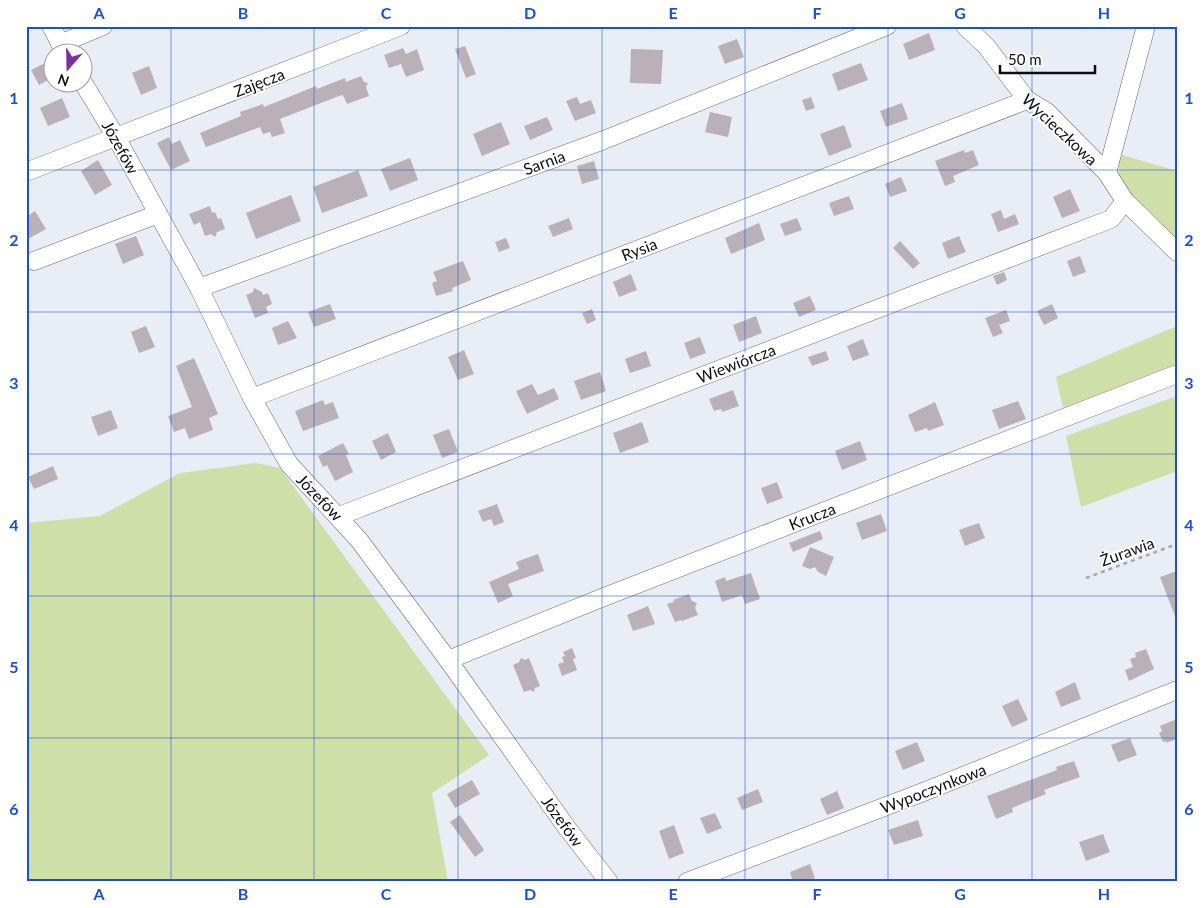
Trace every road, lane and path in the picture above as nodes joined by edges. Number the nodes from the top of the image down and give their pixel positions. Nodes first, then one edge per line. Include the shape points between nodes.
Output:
1 (51, 26) edge
2 (104, 26) edge
3 (401, 26) edge
4 (887, 26) edge
5 (965, 26) edge
6 (1146, 26) edge
7 (60, 42) edge
8 (74, 42) edge
9 (89, 92) edge
10 (1027, 100) junction
11 (116, 137) junction
12 (26, 172) edge
13 (1107, 173) junction
14 (1125, 201) junction
15 (158, 214) junction
16 (1177, 252) edge
17 (34, 261) dead end
18 (198, 288) junction
19 (1177, 374) edge
20 (252, 398) junction
21 (339, 516) junction
22 (1177, 544) edge
23 (1086, 578) dead end
24 (448, 660) junction
25 (1177, 690) edge
26 (609, 882) edge
27 (687, 882) edge

1 - 7 street
2 - 8 street
3 - 11 street, Zajęcza
4 - 18 street, Sarnia via 604,140
5 - 10 street, Wycieczkowa via 987,47
6 - 13 street
9 - 11 street, Józefów
10 - 13 street, Wycieczkowa via 1047,112
10 - 20 street, Rysia
11 - 12 street, Zajęcza
11 - 15 street, Józefów
13 - 14 street, Wycieczkowa
14 - 16 street, Wycieczkowa
14 - 21 street, Wiewiórcza via 1111,219
15 - 17 street
15 - 18 street, Józefów
18 - 20 street, Józefów
19 - 24 street, Krucza
20 - 21 street, Józefów via 288,464
21 - 24 street, Józefów
22 - 23 path, Żurawia
24 - 26 street, Józefów
25 - 27 street, Wypoczynkowa

